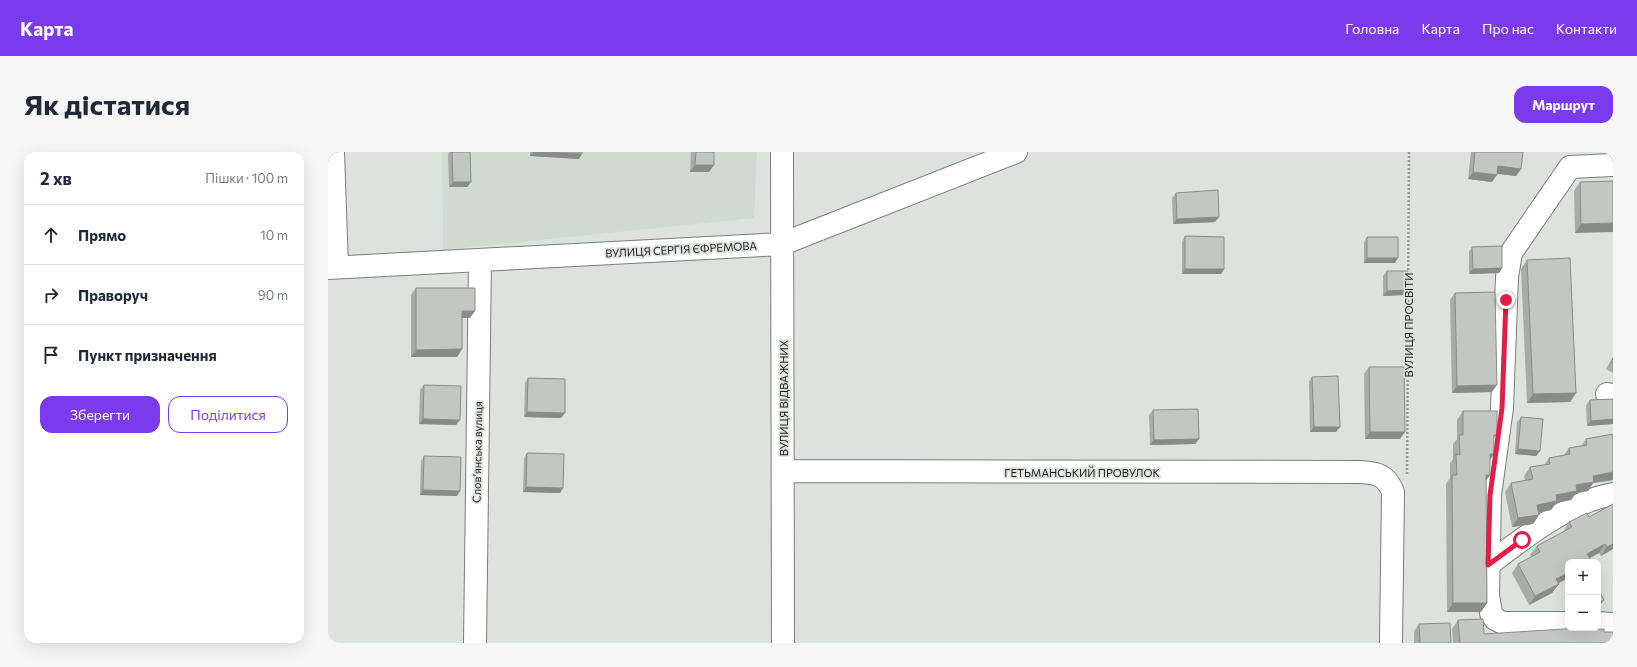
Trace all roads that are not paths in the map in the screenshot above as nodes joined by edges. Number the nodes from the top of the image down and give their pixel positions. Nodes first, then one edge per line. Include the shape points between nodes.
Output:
1 (334, 152) edge
2 (782, 152) edge
3 (1016, 152) edge
4 (1568, 159) edge
5 (1613, 165) edge
6 (782, 244) junction
7 (480, 261) junction
8 (332, 267) edge
9 (784, 471) junction
10 (1613, 494) edge
11 (1488, 565) junction
12 (1565, 622) edge
13 (1601, 623) edge
14 (1613, 624) edge
15 (474, 643) edge
16 (783, 643) edge
17 (1391, 643) edge

1 - 8 street
2 - 6 street, ВУЛИЦЯ ВІДВАЖНИХ
3 - 6 street, ВУЛИЦЯ СЕРГІЯ ЄФРЕМОВА
4 - 5 street
4 - 11 street via 1511,253 1507,277 1502,408 1490,495
6 - 7 street, ВУЛИЦЯ СЕРГІЯ ЄФРЕМОВА
6 - 9 street, ВУЛИЦЯ ВІДВАЖНИХ
7 - 8 street, ВУЛИЦЯ СЕРГІЯ ЄФРЕМОВА
7 - 15 street, Словʼянська вулиця
9 - 16 street, ВУЛИЦЯ ВІДВАЖНИХ
9 - 17 street, ГЕТЬМАНСЬКИЙ ПРОВУЛОК via 1370,473 1384,478 1393,492
10 - 11 street via 1576,507 1551,521
11 - 12 street via 1489,604 1495,619 1511,624
13 - 14 street

